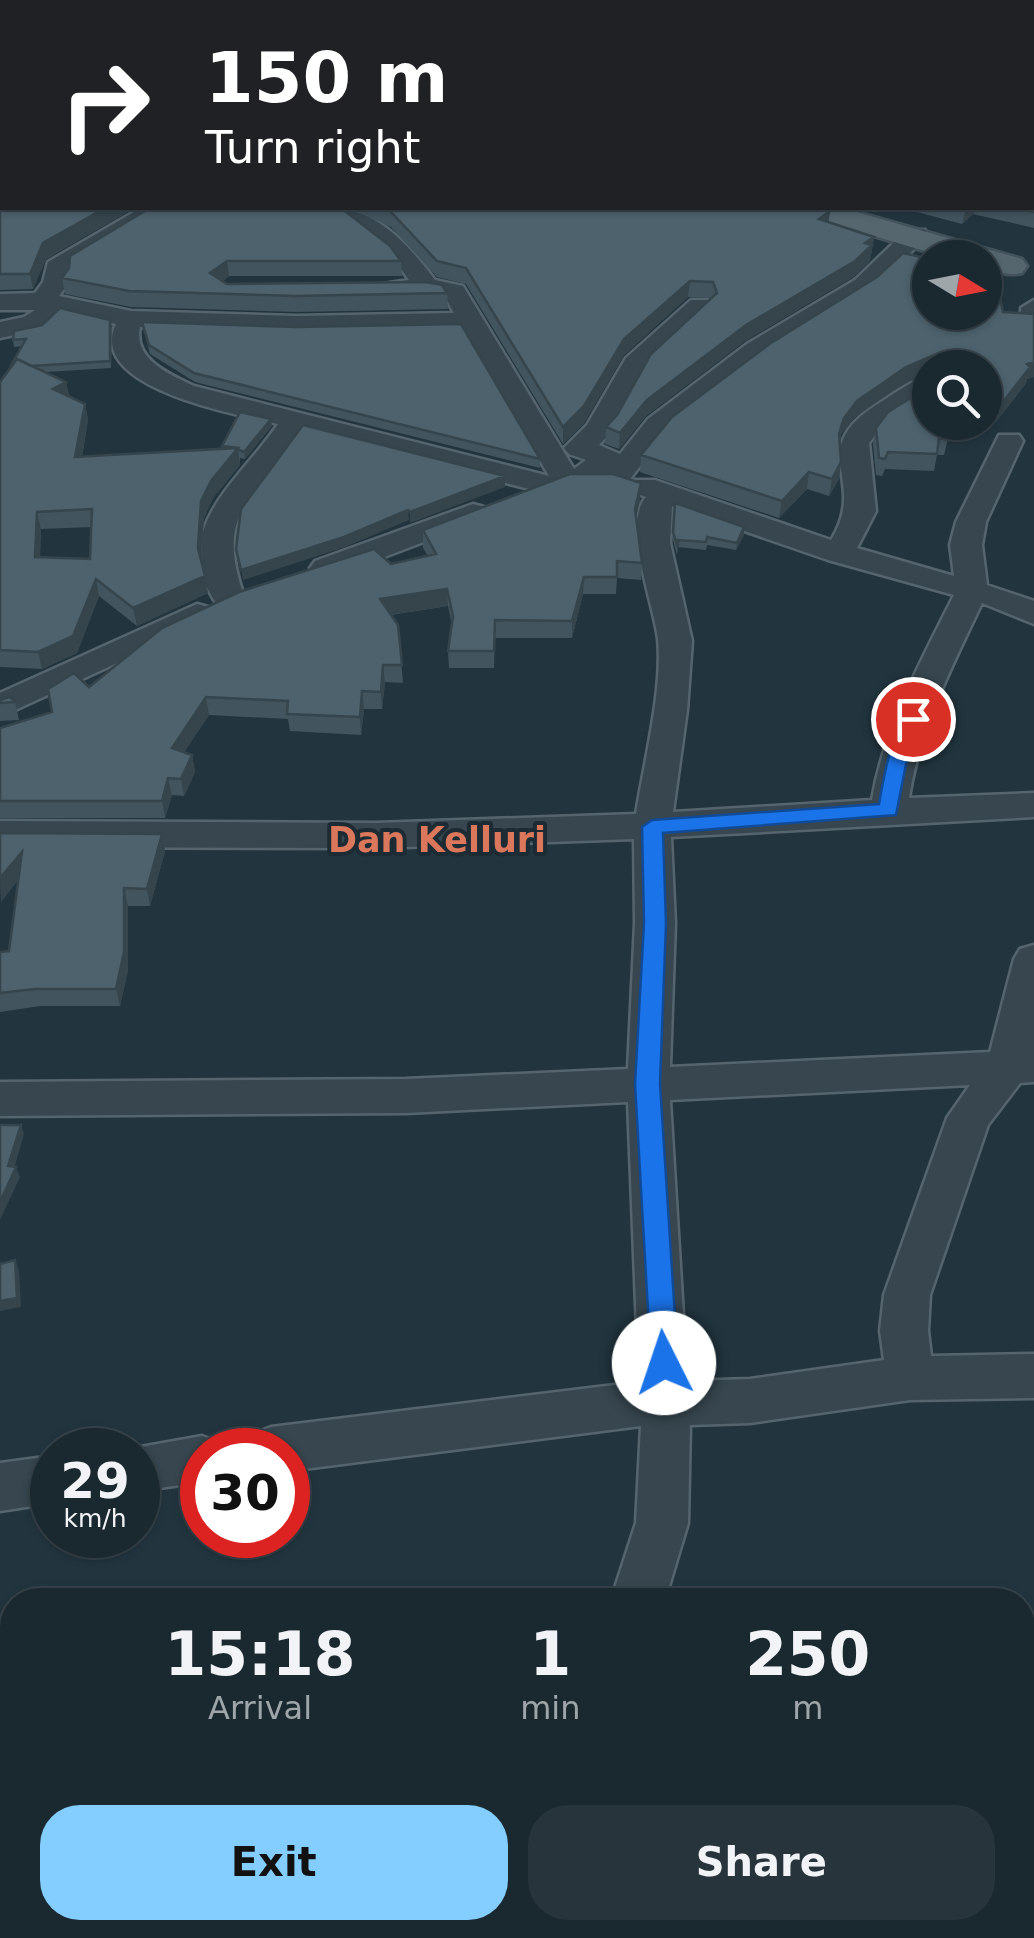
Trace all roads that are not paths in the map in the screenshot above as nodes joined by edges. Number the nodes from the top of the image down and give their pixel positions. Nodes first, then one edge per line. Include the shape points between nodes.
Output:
1 (154, 210) edge
2 (343, 210) edge
3 (819, 210) edge
4 (910, 234) junction
5 (1026, 259) edge
6 (426, 286) junction
7 (364, 289) edge
8 (43, 300) junction
9 (0, 302) edge
10 (700, 306) edge
11 (1034, 308) edge
12 (131, 319) junction
13 (1034, 320) edge
14 (470, 321) junction
15 (0, 330) edge
16 (912, 397) edge
17 (293, 423) junction
18 (1009, 442) dead end
19 (616, 478) junction
20 (563, 481) junction
21 (668, 493) junction
22 (839, 554) junction
23 (302, 576) edge
24 (265, 587) edge
25 (972, 591) junction
26 (229, 598) junction
27 (1034, 614) edge
28 (0, 706) edge
29 (1034, 804) edge
30 (889, 810) junction
31 (652, 827) junction
32 (0, 834) edge
33 (1034, 959) edge
34 (1020, 1068) edge
35 (648, 1084) junction
36 (0, 1099) edge
37 (1034, 1376) edge
38 (910, 1378) junction
39 (666, 1402) junction
40 (310, 1445) edge
41 (30, 1483) edge
42 (0, 1487) edge
43 (643, 1588) edge

1 - 8 street via 57,267
2 - 6 street via 403,254
3 - 4 main road
4 - 5 main road
4 - 19 street via 864,285 756,350 658,425
6 - 7 street
6 - 14 street via 454,292
8 - 9 street
8 - 12 street
8 - 15 street via 48,310 36,323
10 - 20 street via 636,364 599,430 579,448 608,458
11 - 13 street
12 - 14 street
12 - 17 street via 125,346 160,380
14 - 20 street
16 - 22 street via 874,418 857,437 854,469 862,510
17 - 20 street
17 - 26 street via 230,497 214,551
18 - 25 street via 971,522 966,544
19 - 20 street
19 - 21 street
20 - 23 street
21 - 22 street
21 - 31 street via 654,506 654,543 675,641
22 - 25 street
24 - 26 street
25 - 27 street
25 - 30 street via 896,764
26 - 28 street
29 - 30 street
30 - 31 street
31 - 32 street via 430,835
31 - 35 street
33 - 34 street
34 - 35 street
34 - 38 street via 969,1118 906,1295
35 - 36 street via 406,1096
35 - 39 street
37 - 38 street
38 - 39 street via 750,1401
39 - 40 street
39 - 43 street via 662,1522
41 - 42 street

